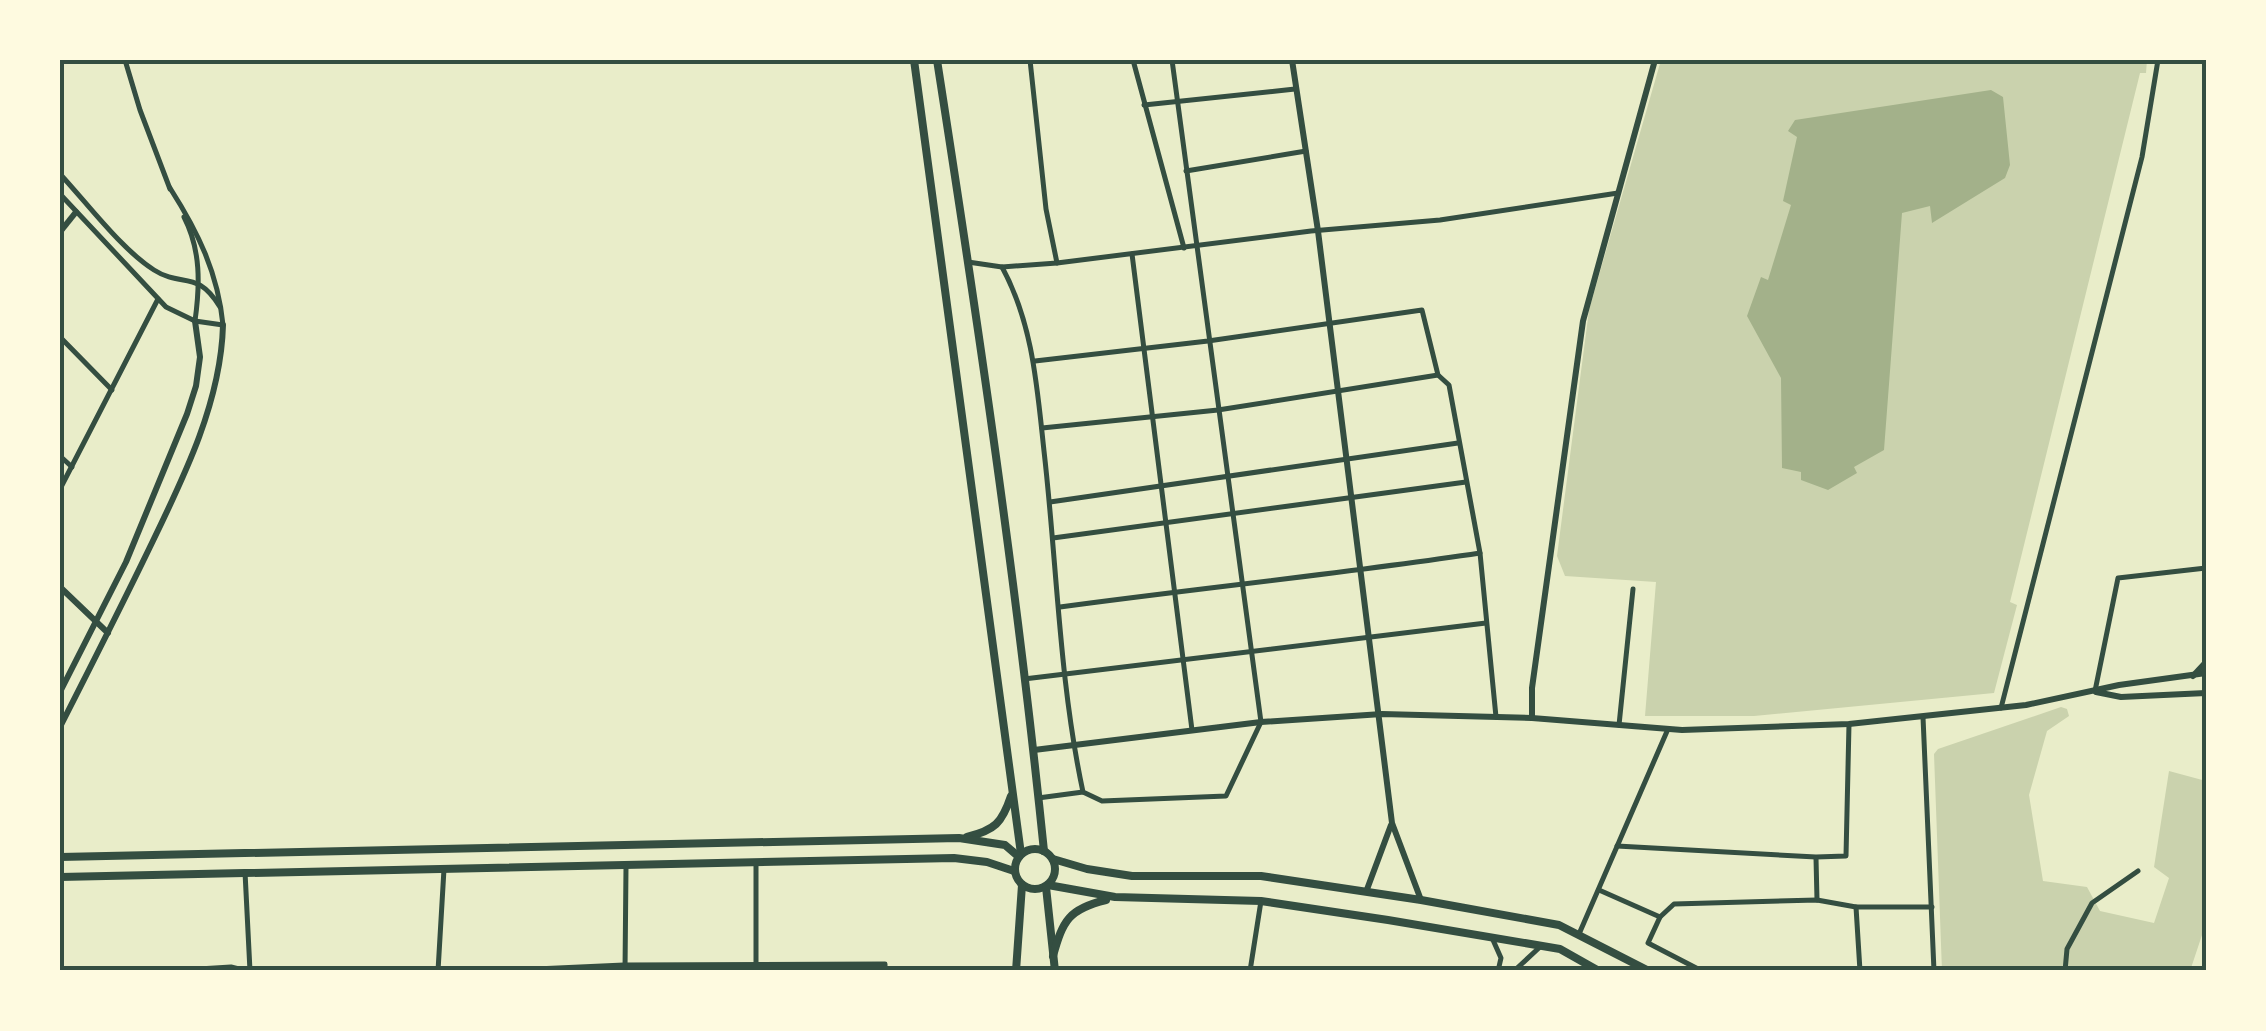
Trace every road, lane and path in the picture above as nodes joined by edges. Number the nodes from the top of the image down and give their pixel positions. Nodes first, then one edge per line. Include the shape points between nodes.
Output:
1 (125, 60) edge
2 (914, 60) edge
3 (937, 60) edge
4 (1030, 60) edge
5 (1134, 60) edge
6 (1172, 60) edge
7 (1292, 60) edge
8 (1654, 60) edge
9 (2158, 60) edge
10 (1296, 88) junction
11 (1177, 100) junction
12 (1144, 105) junction
13 (1306, 151) junction
14 (1186, 171) junction
15 (60, 174) edge
16 (170, 188) junction
17 (1618, 193) junction
18 (60, 194) edge
19 (76, 212) junction
20 (1318, 231) junction
21 (60, 232) edge
22 (1196, 247) junction
23 (1184, 248) junction
24 (1132, 254) junction
25 (968, 262) junction
26 (1057, 263) junction
27 (1002, 267) junction
28 (198, 283) junction
29 (158, 300) junction
30 (222, 310) junction
31 (196, 321) junction
32 (1329, 322) junction
33 (223, 325) junction
34 (60, 338) edge
35 (1208, 341) junction
36 (1142, 350) junction
37 (1034, 361) junction
38 (1438, 375) junction
39 (112, 390) junction
40 (1338, 392) junction
41 (1218, 410) junction
42 (1151, 417) junction
43 (1042, 428) junction
44 (1459, 442) junction
45 (60, 456) edge
46 (1346, 458) junction
47 (72, 467) junction
48 (1227, 475) junction
49 (1466, 482) junction
50 (1162, 486) junction
51 (60, 489) edge
52 (1351, 499) junction
53 (1050, 502) junction
54 (1232, 514) junction
55 (1168, 523) junction
56 (1053, 538) junction
57 (1480, 553) junction
58 (2206, 568) edge
59 (1360, 571) junction
60 (1242, 582) junction
61 (60, 586) edge
62 (1633, 589) dead end
63 (1177, 591) junction
64 (1060, 607) junction
65 (96, 621) junction
66 (1486, 623) junction
67 (108, 634) junction
68 (1369, 639) junction
69 (1251, 652) junction
70 (1185, 660) junction
71 (2206, 662) edge
72 (1065, 673) junction
73 (2206, 673) edge
74 (2192, 677) junction
75 (1024, 679) junction
76 (2095, 691) junction
77 (60, 692) edge
78 (2206, 693) edge
79 (2001, 708) junction
80 (1378, 714) junction
81 (1496, 717) junction
82 (1922, 717) junction
83 (1532, 718) junction
84 (1261, 722) junction
85 (1849, 724) junction
86 (1619, 725) junction
87 (60, 727) edge
88 (1668, 729) junction
89 (1192, 730) junction
90 (1073, 744) junction
91 (1034, 750) junction
92 (1012, 792) junction
93 (1082, 792) junction
94 (1038, 798) junction
95 (1392, 824) junction
96 (959, 838) junction
97 (1617, 846) junction
98 (1044, 851) junction
99 (1020, 855) junction
100 (60, 857) edge
101 (1816, 857) junction
102 (1052, 859) junction
103 (756, 864) junction
104 (626, 867) junction
105 (444, 869) junction
106 (1014, 871) junction
107 (2138, 871) dead end
108 (245, 872) junction
109 (60, 877) edge
110 (1022, 885) junction
111 (1047, 886) junction
112 (1598, 889) junction
113 (1366, 892) junction
114 (1115, 897) junction
115 (1261, 900) junction
116 (1421, 900) junction
117 (1817, 900) junction
118 (1856, 906) junction
119 (1932, 906) junction
120 (1660, 916) junction
121 (1579, 934) junction
122 (1492, 937) junction
123 (1542, 946) junction
124 (1052, 956) junction
125 (2206, 964) edge
126 (624, 968) edge
127 (756, 968) edge
128 (166, 971) edge
129 (249, 971) edge
130 (438, 971) edge
131 (491, 971) edge
132 (885, 971) edge
133 (1016, 971) edge
134 (1055, 971) edge
135 (1250, 971) edge
136 (1498, 971) edge
137 (1514, 971) edge
138 (1598, 971) edge
139 (1650, 971) edge
140 (1702, 971) edge
141 (1860, 971) edge
142 (1934, 971) edge
143 (2065, 971) edge
144 (2204, 971) edge

1 - 16 street
2 - 92 main road
3 - 25 main road
4 - 26 street
5 - 12 street
6 - 11 street
7 - 10 street
8 - 17 street
9 - 79 street via 2142,158
10 - 11 street
10 - 13 street
11 - 12 street
11 - 14 street
12 - 23 street
13 - 14 street
13 - 20 street
14 - 22 street
15 - 28 street via 153,270
16 - 28 street via 192,233
16 - 30 street via 200,234
17 - 20 street
17 - 83 street via 1583,322
18 - 19 street
19 - 21 street
19 - 29 street
20 - 22 street
20 - 32 street
22 - 23 street
22 - 35 street
23 - 24 street
24 - 26 street
24 - 36 street
25 - 27 street
25 - 75 main road
26 - 27 street
27 - 37 street via 1020,301
28 - 30 street
28 - 31 street
29 - 31 street
29 - 39 street
30 - 33 street
31 - 33 street
31 - 65 street via 196,386 155,497
32 - 35 street
32 - 38 street via 1422,310
32 - 40 street
33 - 67 street via 222,358 202,426
34 - 39 street
35 - 36 street
35 - 41 street
36 - 37 street
36 - 42 street
37 - 43 street
38 - 40 street
38 - 44 street via 1449,384
39 - 47 street
40 - 41 street
40 - 46 street
41 - 42 street
41 - 48 street
42 - 43 street
42 - 50 street
43 - 53 street
44 - 46 street
44 - 49 street
45 - 47 street
46 - 48 street
46 - 52 street
47 - 51 street
48 - 50 street
48 - 54 street
49 - 52 street
49 - 57 street
50 - 53 street
50 - 55 street
52 - 54 street
52 - 59 street
53 - 56 street
54 - 55 street
54 - 60 street
55 - 56 street
55 - 63 street
56 - 64 street
57 - 59 street
57 - 66 street
58 - 76 street via 2118,578
59 - 60 street
59 - 68 street
60 - 63 street
60 - 69 street
61 - 65 street
62 - 86 street
63 - 64 street
63 - 70 street
64 - 72 street
65 - 67 street
65 - 77 street
66 - 68 street
66 - 81 street
67 - 87 street
68 - 69 street
68 - 80 street
69 - 70 street
69 - 84 street
70 - 72 street
70 - 89 street
71 - 74 street
72 - 75 street
72 - 90 street
73 - 74 street
74 - 76 street
75 - 91 main road
76 - 78 street via 2121,697
76 - 79 street
79 - 82 street
80 - 81 street
80 - 84 street
80 - 95 street
81 - 83 street
82 - 85 street
82 - 119 street
83 - 86 street
84 - 89 street
84 - 93 street via 1226,796 1102,802
85 - 88 street
85 - 101 street via 1846,856
86 - 88 street
88 - 97 street
89 - 90 street
90 - 91 street
90 - 93 street
91 - 94 main road
92 - 96 main road via 1003,820 991,831
92 - 99 main road
93 - 94 street
94 - 98 main road
95 - 113 street
95 - 116 street
96 - 99 main road via 1005,845
96 - 100 main road
97 - 101 street
97 - 112 street
98 - 99 main road
98 - 102 main road
99 - 106 main road
101 - 117 street
102 - 111 main road via 1054,876
102 - 113 main road via 1132,876 1260,876
103 - 104 main road
103 - 106 main road via 954,858
103 - 127 street
104 - 105 main road
104 - 126 street
105 - 108 main road
105 - 130 street
106 - 110 main road
107 - 143 street via 2092,903 2067,950
108 - 109 main road
108 - 129 street
110 - 111 main road
110 - 133 main road
111 - 114 main road
111 - 124 main road
112 - 120 street
112 - 121 street
113 - 116 main road
114 - 115 main road
114 - 124 main road via 1080,906 1061,926
115 - 122 main road
115 - 135 street
116 - 121 main road
117 - 118 street
117 - 120 street via 1674,904
118 - 119 street
118 - 141 street
119 - 142 street
120 - 140 street via 1648,942
121 - 139 main road
122 - 123 main road
122 - 136 street via 1501,958
123 - 137 street
123 - 138 main road
124 - 134 main road
125 - 144 street
126 - 127 street
126 - 131 street
127 - 132 street via 885,964
128 - 129 street

